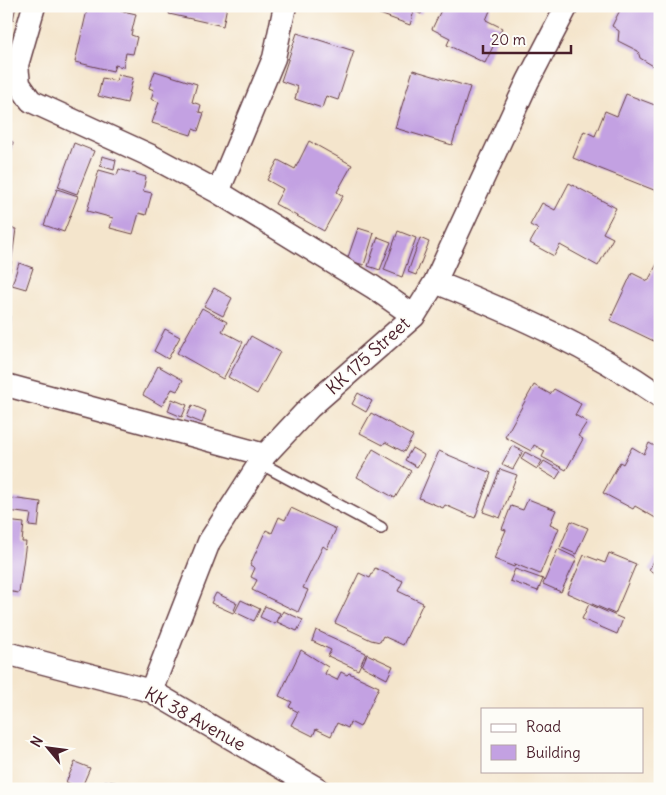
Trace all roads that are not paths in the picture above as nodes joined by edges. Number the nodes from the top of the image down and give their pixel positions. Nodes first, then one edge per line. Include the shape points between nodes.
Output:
1 (34, 6) edge
2 (285, 6) edge
3 (567, 6) edge
4 (218, 192) junction
5 (435, 282) junction
6 (414, 316) junction
7 (6, 385) edge
8 (660, 396) edge
9 (262, 459) junction
10 (381, 528) dead end
11 (6, 652) edge
12 (151, 690) junction
13 (318, 789) edge

1 - 4 street via 17,66 19,84 31,101 151,156
2 - 4 street via 274,58
3 - 5 street, KK 175 Street via 528,81
4 - 6 street via 373,287
5 - 6 street, KK 175 Street
5 - 8 street via 502,309 592,353
6 - 9 street, KK 175 Street via 310,408
7 - 9 street
9 - 10 lane
9 - 12 street, KK 175 Street via 209,542
11 - 12 street, KK 38 Avenue
12 - 13 street, KK 38 Avenue

